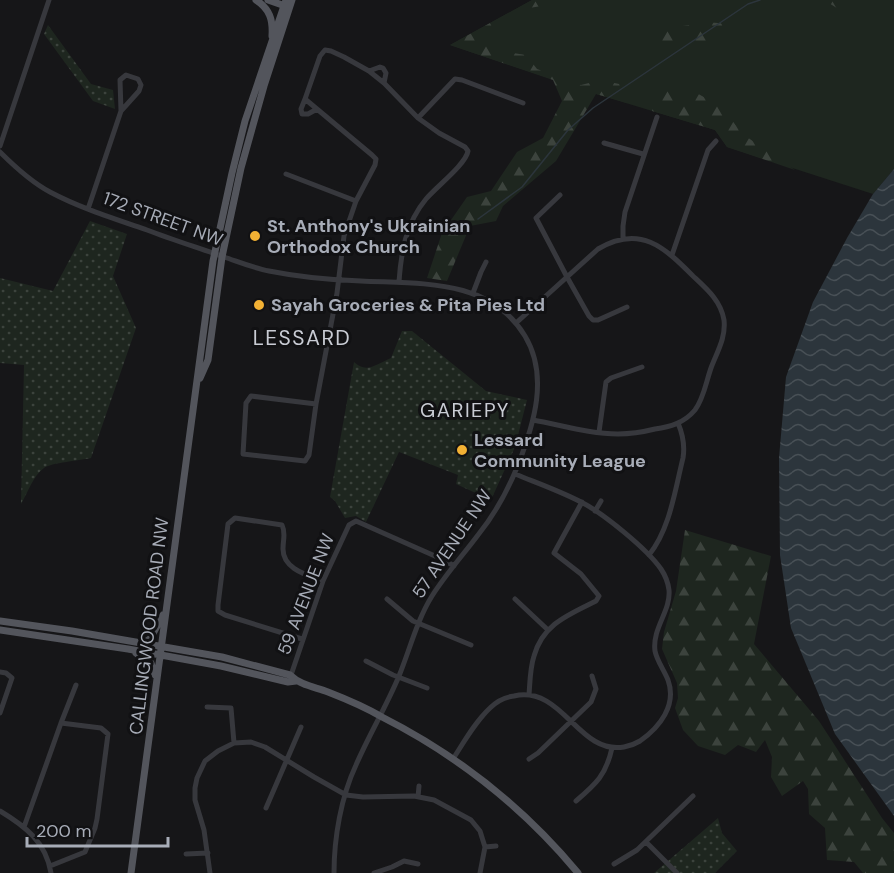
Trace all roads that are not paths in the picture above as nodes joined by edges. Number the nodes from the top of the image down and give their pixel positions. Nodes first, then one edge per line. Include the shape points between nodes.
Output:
1 (49, 0) edge
2 (256, 0) edge
3 (268, 0) edge
4 (289, 2) edge
5 (268, 50) junction
6 (369, 71) junction
7 (384, 84) junction
8 (305, 99) junction
9 (523, 103) dead end
10 (317, 109) junction
11 (121, 111) junction
12 (657, 117) dead end
13 (418, 118) junction
14 (716, 141) dead end
15 (604, 143) dead end
16 (0, 146) edge
17 (0, 152) edge
18 (644, 154) junction
19 (286, 174) dead end
20 (560, 195) dead end
21 (356, 201) junction
22 (87, 208) junction
23 (623, 239) junction
24 (214, 254) junction
25 (672, 255) junction
26 (222, 256) junction
27 (486, 262) dead end
28 (567, 277) junction
29 (338, 280) junction
30 (399, 282) junction
31 (473, 293) junction
32 (627, 307) dead end
33 (516, 323) junction
34 (642, 367) dead end
35 (538, 378) joint
36 (198, 383) junction
37 (316, 404) junction
38 (533, 420) junction
39 (678, 423) junction
40 (599, 432) junction
41 (515, 474) junction
42 (601, 501) dead end
43 (582, 502) junction
44 (595, 511) junction
45 (649, 555) junction
46 (454, 566) junction
47 (322, 581) junction
48 (387, 599) dead end
49 (515, 599) dead end
50 (166, 609) junction
51 (0, 621) edge
52 (419, 623) junction
53 (0, 630) edge
54 (548, 630) junction
55 (302, 639) junction
56 (471, 645) dead end
57 (130, 646) junction
58 (161, 651) junction
59 (366, 661) dead end
60 (0, 672) edge
61 (592, 676) dead end
62 (399, 677) junction
63 (292, 680) junction
64 (76, 685) dead end
65 (156, 687) junction
66 (427, 688) dead end
67 (529, 695) junction
68 (207, 707) dead end
69 (0, 714) edge
70 (380, 716) junction
71 (572, 721) junction
72 (61, 723) junction
73 (301, 727) dead end
74 (234, 743) junction
75 (612, 748) junction
76 (453, 759) junction
77 (529, 759) dead end
78 (286, 760) junction
79 (419, 786) dead end
80 (345, 795) junction
81 (693, 796) dead end
82 (418, 797) junction
83 (576, 801) dead end
84 (266, 808) dead end
85 (0, 811) edge
86 (24, 827) junction
87 (646, 842) junction
88 (496, 846) dead end
89 (485, 847) junction
90 (86, 852) junction
91 (208, 853) junction
92 (186, 854) dead end
93 (91, 857) dead end
94 (418, 864) dead end
95 (614, 864) dead end
96 (50, 866) junction
97 (51, 873) edge
98 (131, 873) edge
99 (210, 873) edge
100 (334, 873) edge
101 (374, 873) edge
102 (480, 873) edge
103 (578, 873) edge
104 (677, 873) edge

1 - 16 street
2 - 5 main road via 271,18
3 - 4 main road
4 - 5 main road, CALLINGWOOD ROAD NW
4 - 26 main road, CALLINGWOOD ROAD NW via 242,168
5 - 24 main road, CALLINGWOOD ROAD NW via 231,173
6 - 7 street
6 - 7 street via 383,68
6 - 8 street via 325,50
7 - 13 street
8 - 10 street
8 - 10 street via 302,114
9 - 13 street via 454,79
10 - 21 street via 376,159
11 - 11 street via 141,85 138,79 126,75 120,80
11 - 22 street
12 - 18 street
13 - 30 street via 465,147 468,154 417,212 402,250
14 - 25 street via 708,150
15 - 18 street
17 - 22 street, 172 STREET NW via 50,192
18 - 23 street via 625,212
19 - 21 street
20 - 28 street via 536,218
21 - 29 street via 344,236
22 - 24 street, 172 STREET NW
23 - 25 street via 649,241
23 - 28 street via 598,249
24 - 26 street, 172 STREET NW
24 - 36 main road, CALLINGWOOD ROAD NW
25 - 39 street via 714,296 724,325 723,339 700,400 692,413
26 - 29 street, 172 STREET NW via 269,271
26 - 36 main road, CALLINGWOOD ROAD NW via 208,360
27 - 31 street
28 - 32 street via 593,320
28 - 33 street
29 - 30 street, 172 STREET NW
29 - 37 street
30 - 31 street, 172 STREET NW
31 - 33 street, 172 STREET NW
33 - 35 street, 172 STREET NW via 534,355
34 - 40 street via 606,382
35 - 38 street, 57 AVENUE NW
36 - 50 main road, CALLINGWOOD ROAD NW
37 - 37 street via 305,461 243,454 246,403 251,396
38 - 40 street
38 - 41 street, 57 AVENUE NW
39 - 40 street via 630,433
39 - 45 street via 683,458 666,522
41 - 43 street
41 - 46 street, 57 AVENUE NW via 489,520
42 - 44 street
43 - 44 street
43 - 54 street via 554,553 582,574 599,596 596,602
44 - 45 street
45 - 75 street via 664,573 669,590 655,644 669,682 670,701 664,718 641,740
46 - 47 street, 59 AVENUE NW via 356,521 349,525
46 - 52 street, 57 AVENUE NW
47 - 55 street, 59 AVENUE NW
47 - 55 street via 300,573 287,561 282,525 235,518 228,524 218,611
48 - 52 street, 57 AVENUE NW
49 - 54 street
50 - 57 main road via 150,639
50 - 58 main road, CALLINGWOOD ROAD NW
51 - 57 main road via 72,631
52 - 56 street, 57 AVENUE NW
52 - 62 street, 57 AVENUE NW
53 - 57 main road
54 - 67 street via 533,658
55 - 63 street, 59 AVENUE NW
57 - 58 main road
57 - 65 main road via 151,663
58 - 63 main road
58 - 65 main road, CALLINGWOOD ROAD NW
59 - 62 street
60 - 69 street via 12,678
61 - 71 street via 596,686 594,698
62 - 66 street
62 - 70 street, 57 AVENUE NW
63 - 70 main road
64 - 72 street
65 - 98 main road, CALLINGWOOD ROAD NW
67 - 71 street via 549,702
67 - 76 street via 507,698 490,708
68 - 74 street via 231,708
70 - 76 main road
70 - 80 street, 57 AVENUE NW via 354,767
71 - 75 street via 591,739
71 - 77 street
72 - 86 street
72 - 90 street via 101,728 108,734 97,819
73 - 78 street
74 - 78 street via 258,744
74 - 91 street via 205,761 197,777 195,801
75 - 83 street via 598,780
76 - 103 main road via 515,807
78 - 80 street
78 - 84 street
79 - 82 street
80 - 82 street
80 - 100 street, 57 AVENUE NW via 334,848
81 - 87 street
82 - 89 street via 434,800 471,820
85 - 86 street
86 - 96 street via 38,841
87 - 95 street
87 - 104 street
88 - 89 street
89 - 102 street
90 - 93 street
90 - 96 street
91 - 92 street
91 - 99 street
94 - 101 street via 404,861
96 - 97 street

